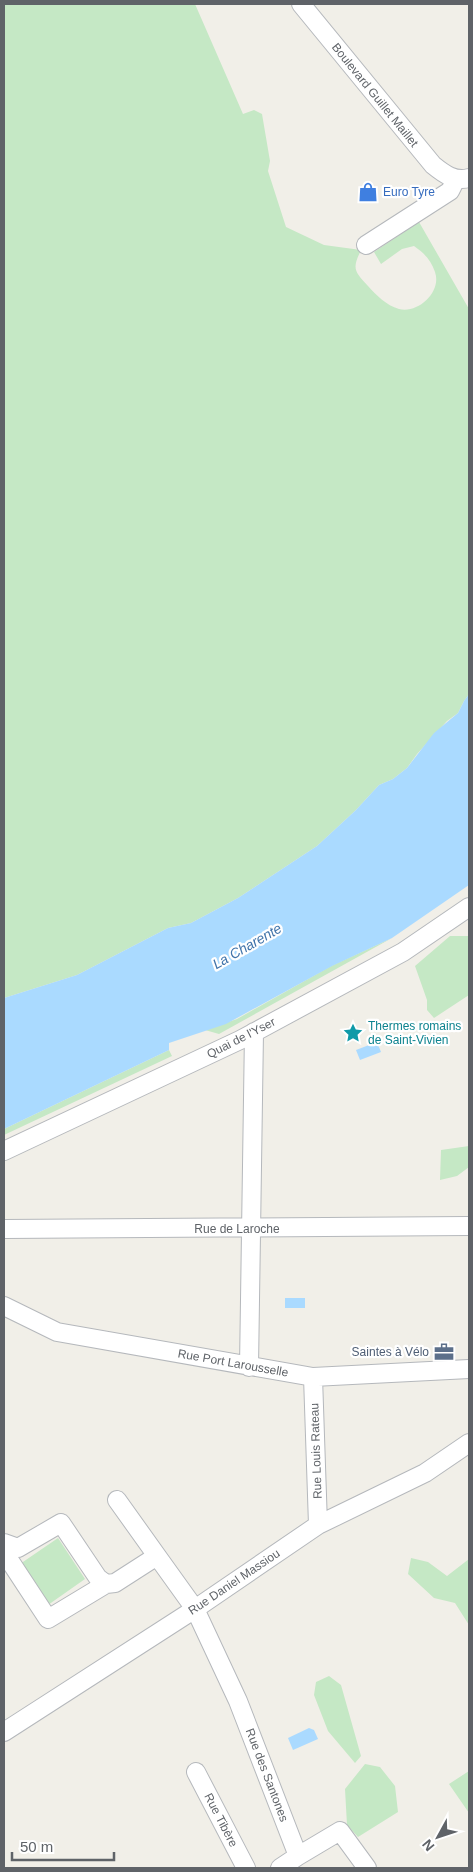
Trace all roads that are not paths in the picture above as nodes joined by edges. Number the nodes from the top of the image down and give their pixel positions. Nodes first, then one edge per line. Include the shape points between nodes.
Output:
1 (301, 4) edge
2 (462, 179) edge
3 (366, 245) dead end
4 (469, 907) edge
5 (254, 1032) junction
6 (4, 1151) edge
7 (469, 1226) edge
8 (251, 1229) junction
9 (4, 1230) edge
10 (4, 1306) edge
11 (249, 1367) junction
12 (469, 1369) edge
13 (313, 1377) junction
14 (469, 1443) edge
15 (117, 1500) dead end
16 (318, 1525) junction
17 (4, 1542) edge
18 (4, 1552) edge
19 (157, 1556) junction
20 (106, 1584) junction
21 (195, 1609) junction
22 (4, 1732) edge
23 (196, 1772) dead end
24 (298, 1856) junction
25 (246, 1868) edge
26 (280, 1868) edge
27 (367, 1868) edge

1 - 2 street, Boulevard Guillet Maillet via 433,165 444,174
2 - 3 street via 450,191
4 - 5 street, Quai de l'Yser via 403,952
5 - 6 street, Quai de l'Yser
5 - 8 street
7 - 8 street, Rue de Laroche
8 - 9 street, Rue de Laroche
8 - 11 street
10 - 11 street, Rue Port Larousselle via 57,1332
11 - 13 street, Rue Port Larousselle
12 - 13 street, Rue Port Larousselle
13 - 16 street, Rue Louis Rateau
14 - 16 street, Rue Daniel Massiou via 425,1473
15 - 19 street, Rue des Santones
16 - 21 street, Rue Daniel Massiou
17 - 20 street via 18,1548 61,1523 98,1578
18 - 20 street via 48,1619
19 - 20 street via 115,1583
19 - 21 street, Rue des Santones
21 - 22 street, Rue Daniel Massiou
21 - 24 street, Rue des Santones via 238,1700
23 - 25 street, Rue Tibère
24 - 26 street
24 - 27 street via 340,1831

